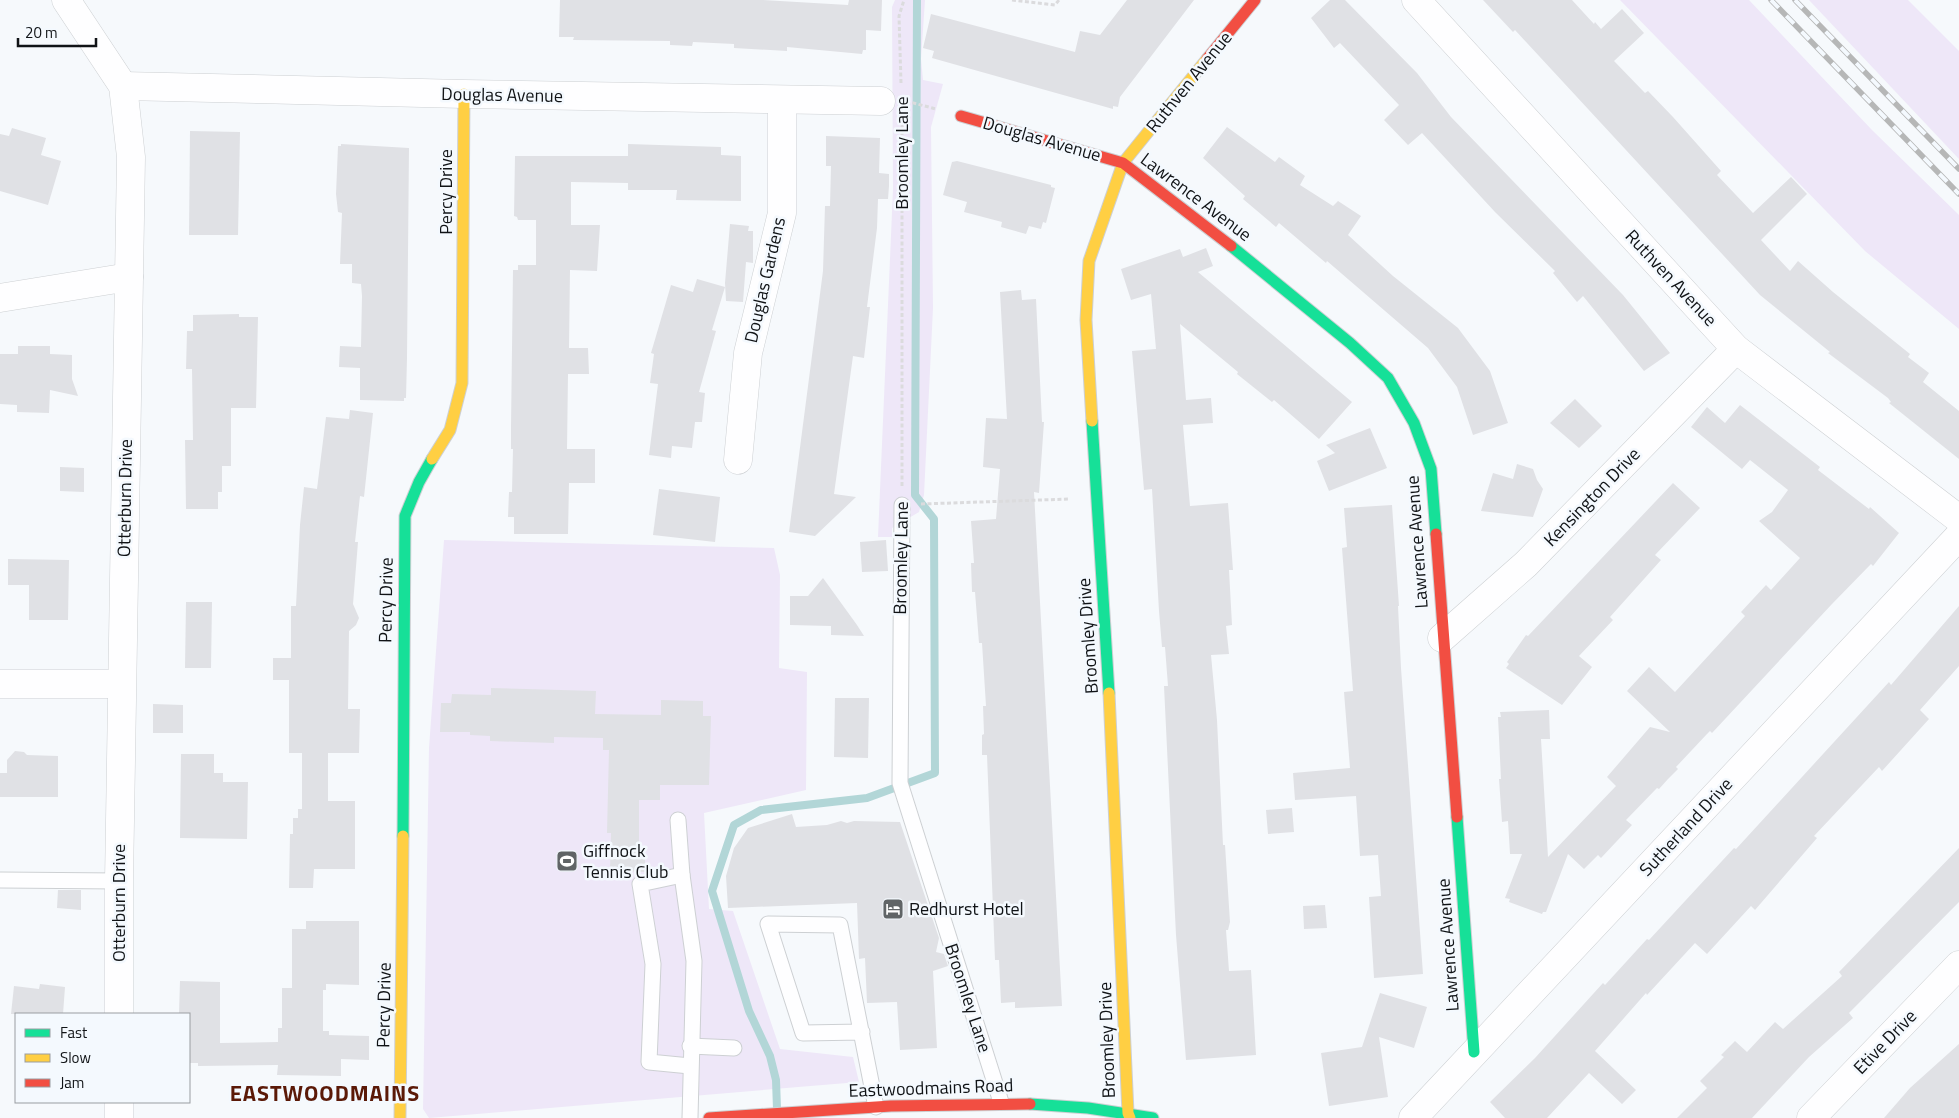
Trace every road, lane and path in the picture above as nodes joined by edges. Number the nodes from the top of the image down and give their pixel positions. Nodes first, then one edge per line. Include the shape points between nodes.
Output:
1 (66, 0) edge
2 (904, 0) edge
3 (1012, 0) edge
4 (1059, 0) edge
5 (1255, 0) edge
6 (1416, 0) edge
7 (123, 86) junction
8 (464, 94) junction
9 (895, 97) junction
10 (782, 100) junction
11 (961, 116) joint
12 (1123, 163) junction
13 (128, 276) junction
14 (0, 298) edge
15 (1736, 349) junction
16 (738, 460) dead end
17 (1096, 498) junction
18 (902, 505) junction
19 (1959, 519) edge
20 (1959, 536) edge
21 (1442, 638) junction
22 (0, 684) edge
23 (122, 684) junction
24 (678, 820) dead end
25 (682, 875) junction
26 (0, 880) edge
27 (119, 889) junction
28 (1959, 965) edge
29 (119, 1013) edge
30 (862, 1032) junction
31 (690, 1046) junction
32 (734, 1048) dead end
33 (1474, 1052) junction
34 (690, 1066) junction
35 (119, 1103) edge
36 (876, 1107) junction
37 (987, 1107) edge
38 (1129, 1115) edge
39 (119, 1118) edge
40 (400, 1118) edge
41 (690, 1118) edge
42 (709, 1118) edge
43 (1153, 1118) edge
44 (1413, 1118) edge
45 (1812, 1118) edge

1 - 7 street, Otterburn Drive
2 - 9 path, Broomley Lane via 899,16
3 - 4 path via 1055,4
5 - 12 street, Ruthven Avenue
6 - 15 street, Ruthven Avenue
7 - 8 street, Douglas Avenue
7 - 13 street, Otterburn Drive via 131,157
8 - 10 street, Douglas Avenue
8 - 40 street, Percy Drive via 462,383 450,430 419,482 405,516
9 - 10 street, Douglas Avenue
9 - 11 path
9 - 18 path, Broomley Lane
10 - 16 street, Douglas Gardens via 782,213 748,353
11 - 12 street, Douglas Avenue
12 - 17 street, Broomley Drive via 1089,261 1086,320
12 - 21 street, Lawrence Avenue via 1258,266 1388,378 1414,423 1431,469
13 - 14 street
13 - 23 street, Otterburn Drive
15 - 19 street, Ruthven Avenue
15 - 21 street, Kensington Drive via 1526,564
17 - 18 path
17 - 38 street, Broomley Drive via 1113,754
18 - 37 lane, Broomley Lane via 900,783
20 - 33 street, Sutherland Drive
21 - 33 street, Lawrence Avenue
22 - 23 street
23 - 27 street, Otterburn Drive
24 - 25 lane
25 - 31 lane via 694,961
25 - 34 lane via 640,884 653,964 649,1062
26 - 27 lane
27 - 29 street, Otterburn Drive
28 - 45 street, Etive Drive
30 - 30 lane via 840,925 768,924 803,1033
30 - 36 lane
31 - 32 lane
31 - 34 lane
33 - 44 street, Sutherland Drive
34 - 41 lane
35 - 39 street
36 - 37 street, Eastwoodmains Road
36 - 42 street, Eastwoodmains Road
37 - 38 street, Eastwoodmains Road via 1056,1104
38 - 43 street, Eastwoodmains Road

